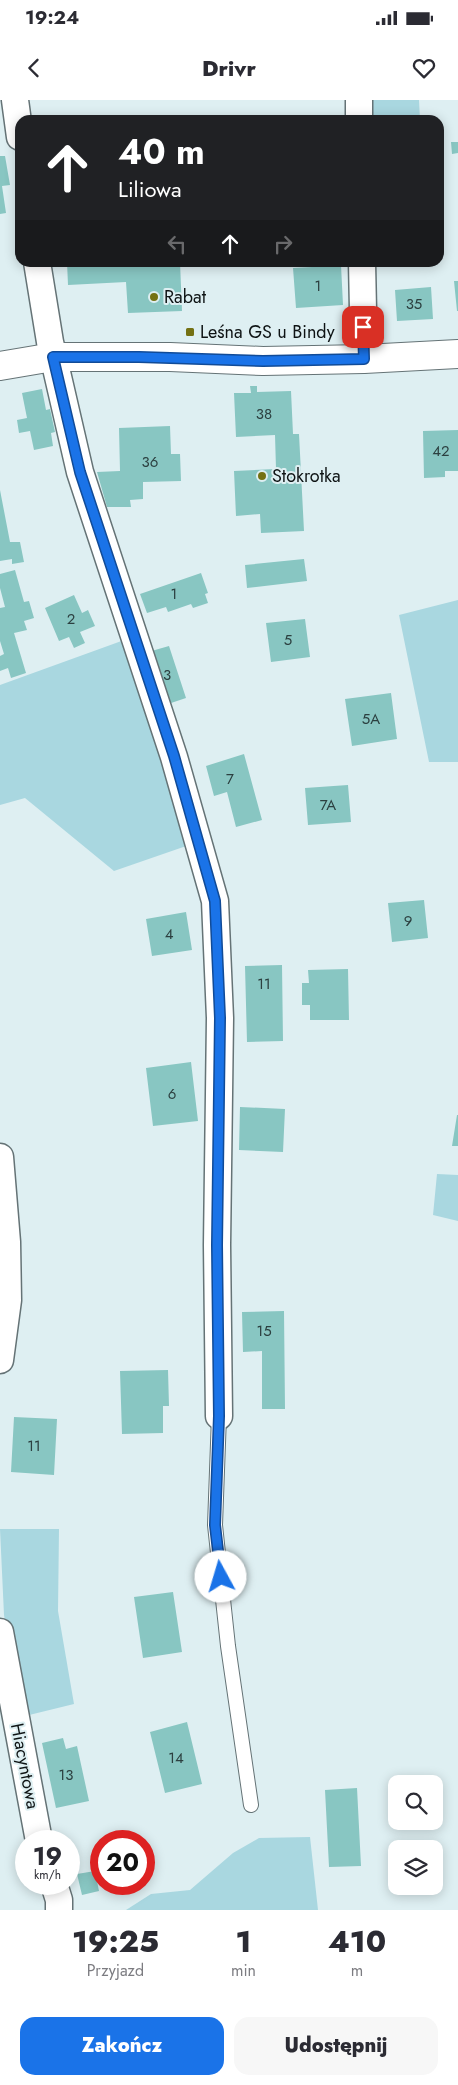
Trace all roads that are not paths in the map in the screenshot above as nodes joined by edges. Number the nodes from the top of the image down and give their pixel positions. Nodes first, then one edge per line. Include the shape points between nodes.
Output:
1 (15, 100) edge
2 (358, 100) edge
3 (17, 115) edge
4 (359, 115) edge
5 (38, 267) edge
6 (362, 267) edge
7 (458, 354) edge
8 (53, 357) junction
9 (364, 359) junction
10 (0, 366) edge
11 (0, 1157) edge
12 (0, 1360) edge
13 (219, 1416) joint
14 (0, 1632) edge
15 (251, 1805) dead end
16 (37, 1830) edge
17 (57, 1895) edge
18 (59, 1910) edge

1 - 3 street
2 - 4 street
5 - 8 street
6 - 9 street
7 - 9 street
8 - 9 street via 263,361
8 - 10 street
8 - 13 street via 80,472 174,756 215,901 220,1018
11 - 12 street via 8,1242 8,1300
13 - 15 lane via 215,1525 228,1646
14 - 16 street, Hiacyntowa
17 - 18 street

